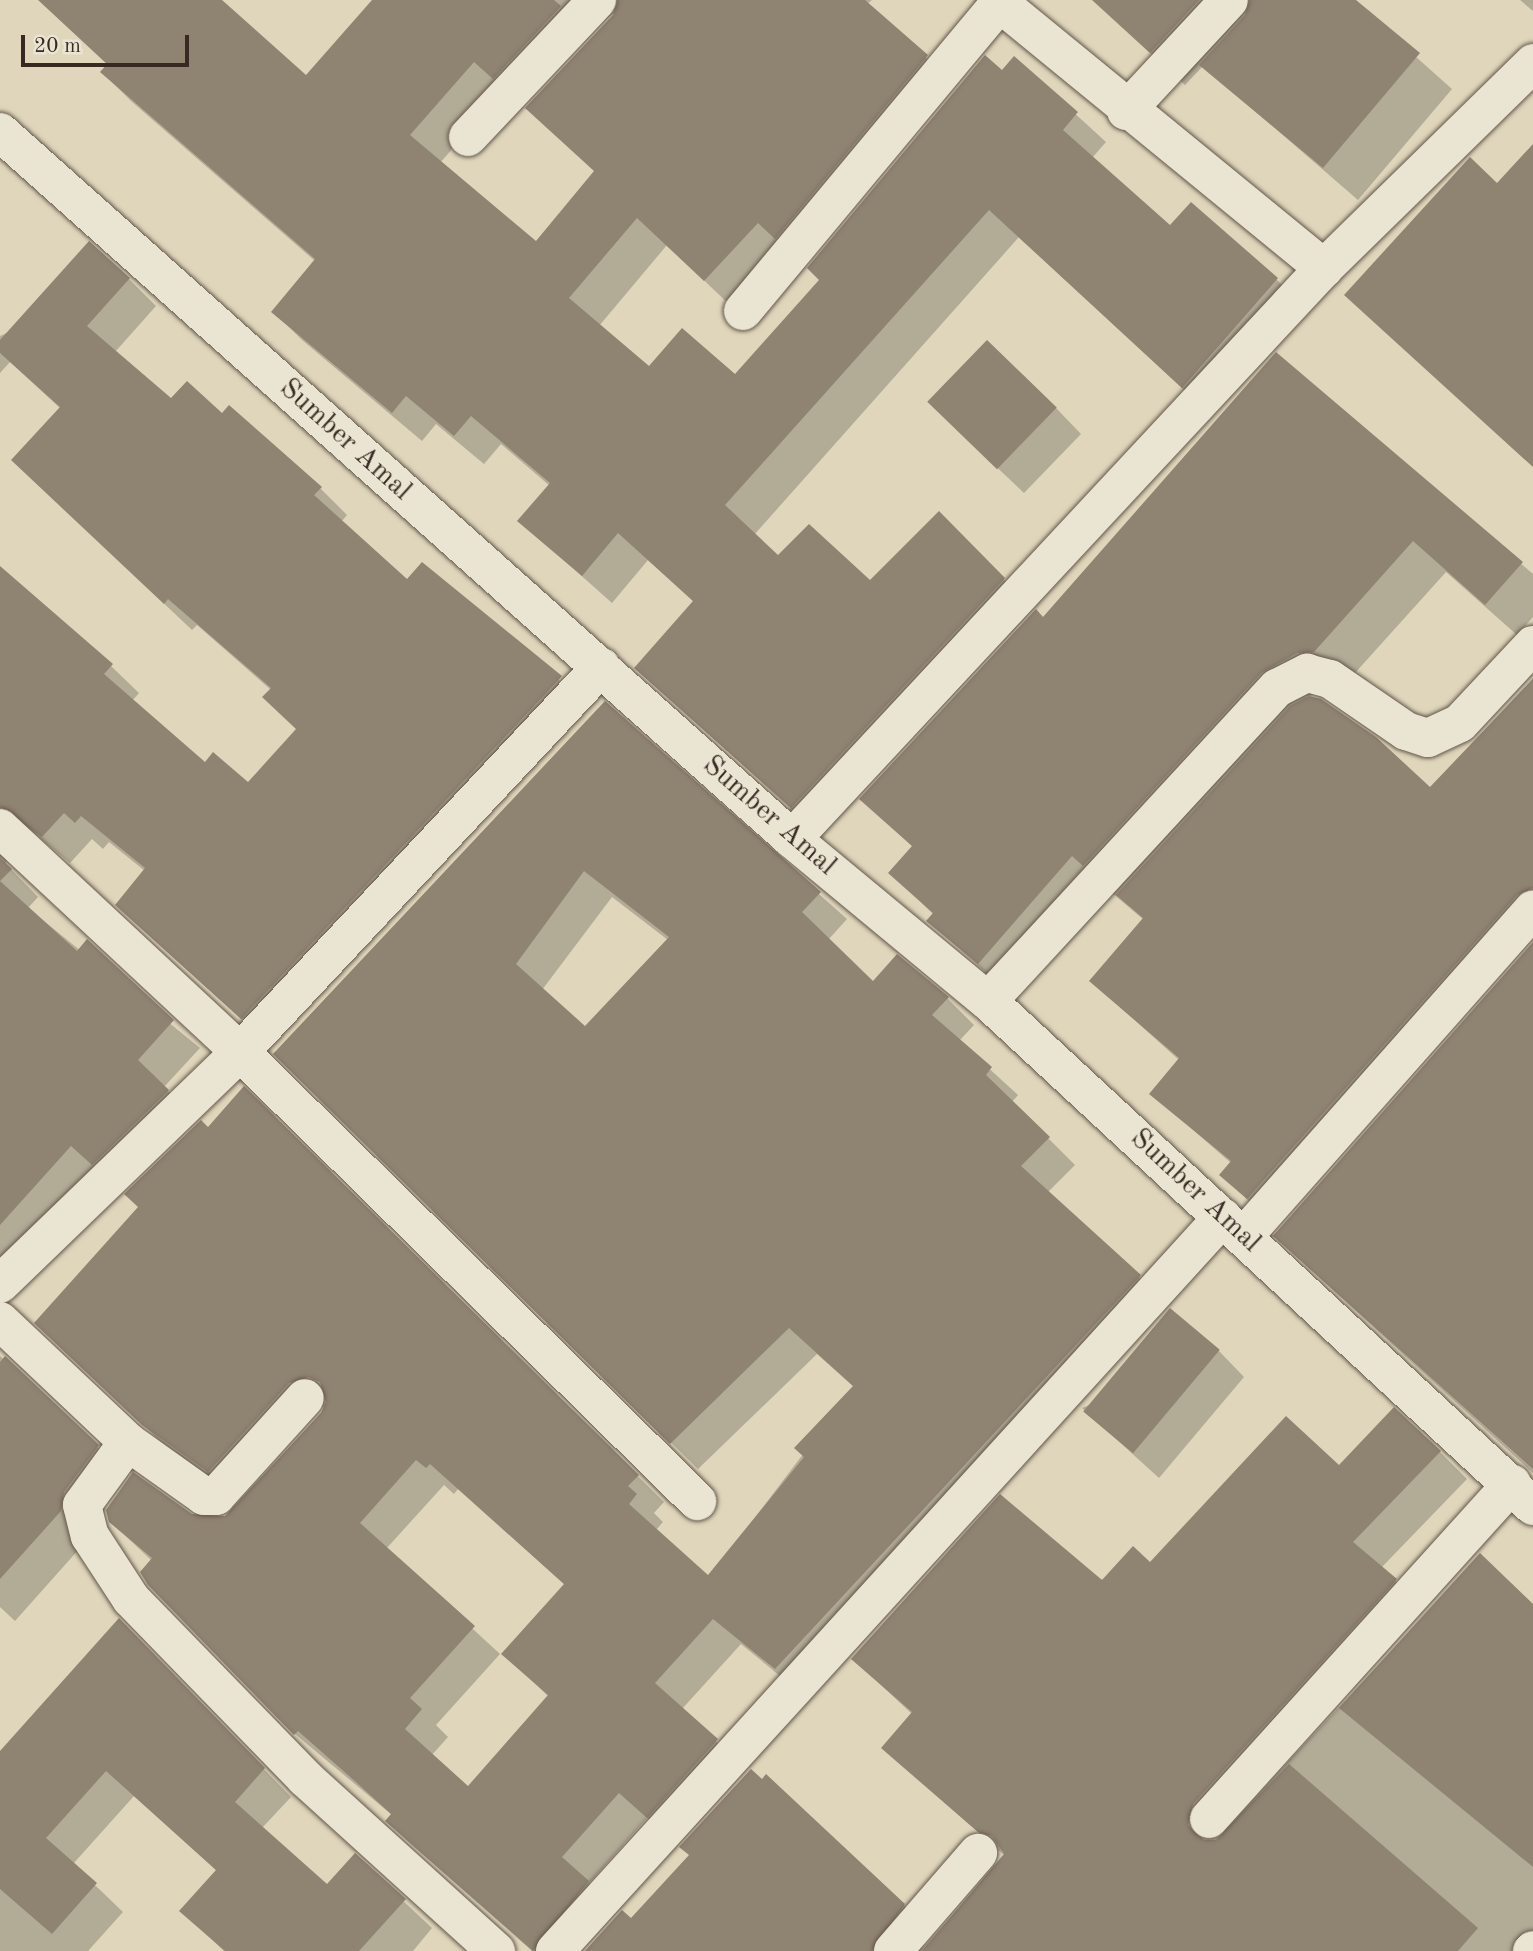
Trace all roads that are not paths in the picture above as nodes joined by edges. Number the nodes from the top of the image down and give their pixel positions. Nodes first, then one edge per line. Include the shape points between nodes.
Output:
1 (597, 0) edge
2 (1229, 0) edge
3 (998, 2) edge
4 (1533, 63) edge
5 (1126, 111) junction
6 (0, 132) edge
7 (468, 137) dead end
8 (1324, 268) junction
9 (743, 310) dead end
10 (1533, 645) edge
11 (601, 667) junction
12 (0, 828) edge
13 (792, 839) junction
14 (1533, 909) edge
15 (988, 1001) junction
16 (240, 1052) junction
17 (1233, 1226) junction
18 (0, 1284) edge
19 (0, 1321) edge
20 (305, 1398) dead end
21 (128, 1442) junction
22 (1522, 1495) edge
23 (697, 1501) dead end
24 (1209, 1819) dead end
25 (978, 1853) dead end
26 (496, 1951) edge
27 (555, 1951) edge
28 (892, 1951) edge

1 - 7 street
2 - 5 street
3 - 5 street
3 - 9 street
4 - 8 street
5 - 8 street
6 - 11 street, Sumber Amal
8 - 13 street
10 - 15 street via 1460,723 1428,738 1406,732 1330,680 1307,673 1277,688
11 - 13 street, Sumber Amal
11 - 16 street
12 - 16 street
13 - 15 street, Sumber Amal
14 - 17 street
15 - 17 street, Sumber Amal
16 - 18 street
16 - 23 street
17 - 22 street, Sumber Amal
17 - 27 street
19 - 21 street
20 - 21 street via 216,1496 204,1496
21 - 26 street via 82,1505 90,1536 131,1599 304,1778
22 - 24 street
25 - 28 street

